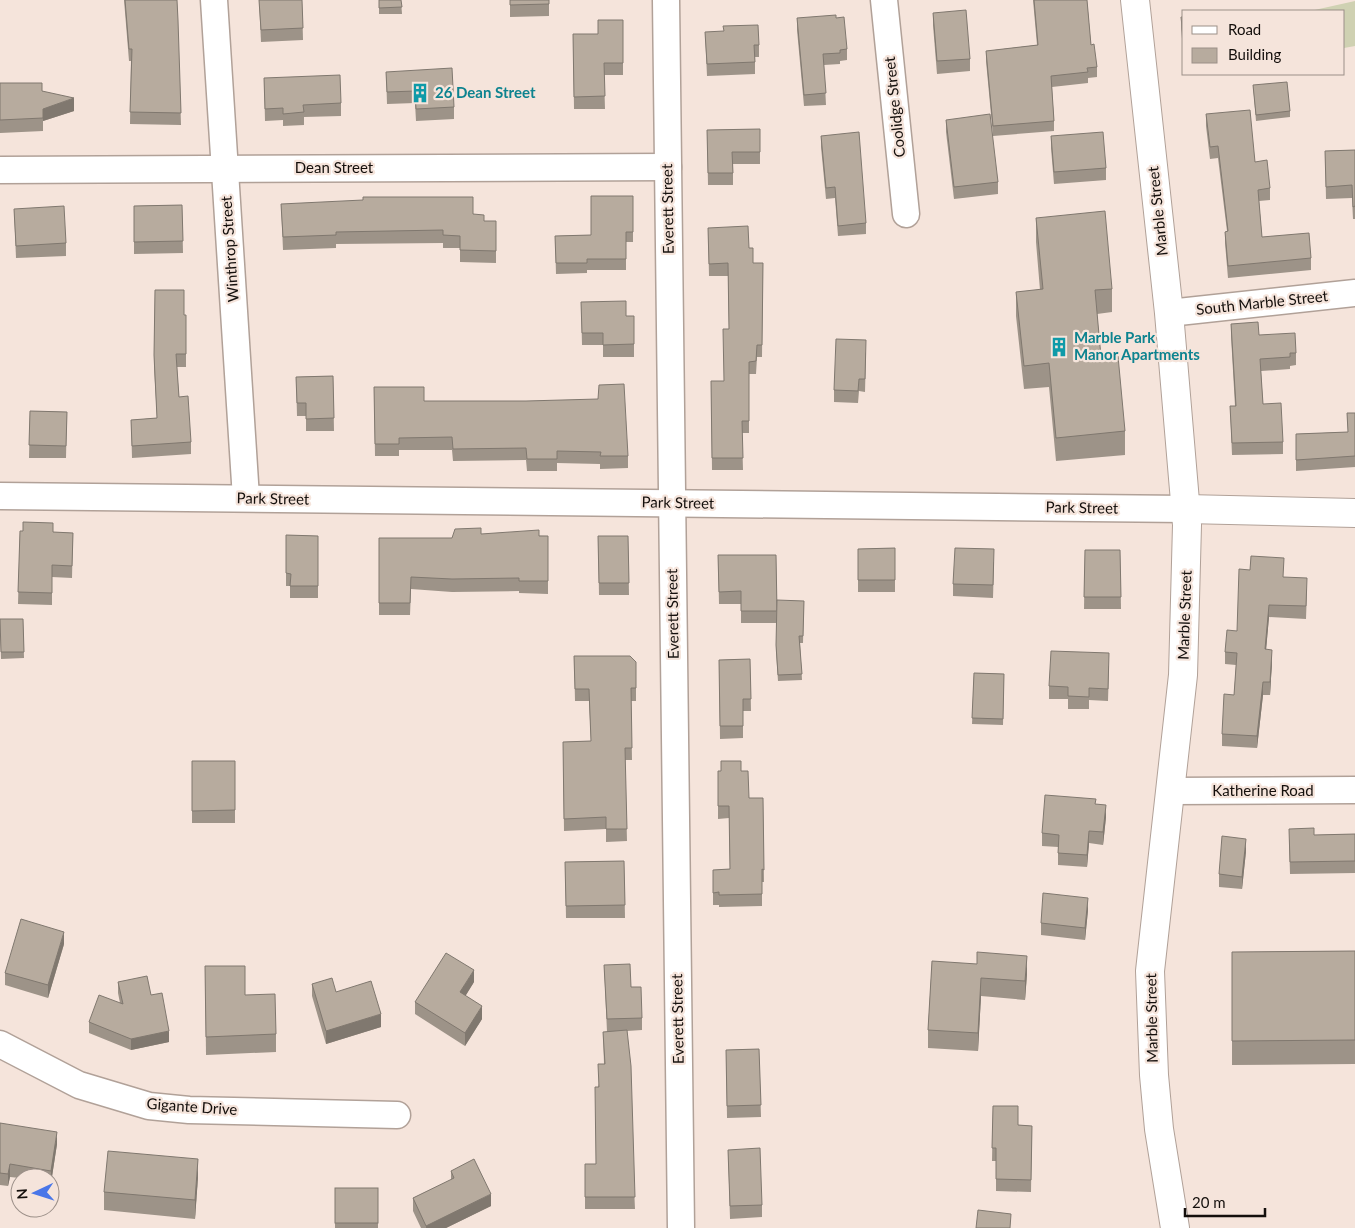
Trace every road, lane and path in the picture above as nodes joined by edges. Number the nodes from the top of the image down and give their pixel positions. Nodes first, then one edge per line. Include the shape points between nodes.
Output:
1 (214, 0) edge
2 (666, 0) edge
3 (884, 0) edge
4 (1135, 0) edge
5 (668, 167) junction
6 (225, 168) junction
7 (0, 170) edge
8 (906, 214) dead end
9 (1355, 293) edge
10 (1169, 313) junction
11 (0, 496) edge
12 (246, 498) junction
13 (672, 503) junction
14 (1186, 509) junction
15 (1355, 513) edge
16 (1355, 790) edge
17 (1172, 791) junction
18 (0, 1044) edge
19 (397, 1114) dead end
20 (681, 1228) edge
21 (1175, 1228) edge

1 - 6 street, Winthrop Street
2 - 5 street, Everett Street
3 - 8 street, Coolidge Street
4 - 10 main road, Marble Street
5 - 6 street, Dean Street
5 - 13 street, Everett Street
6 - 7 street, Dean Street
6 - 12 street, Winthrop Street
9 - 10 street, South Marble Street
10 - 14 main road, Marble Street
11 - 12 street, Park Street
12 - 13 street, Park Street
13 - 14 street, Park Street
13 - 20 street, Everett Street
14 - 15 main road, Park Street
14 - 17 main road, Marble Street via 1186,624
16 - 17 street, Katherine Road
17 - 21 main road, Marble Street via 1155,916 1150,997 1158,1120
18 - 19 street, Gigante Drive via 79,1085 149,1106 189,1110

